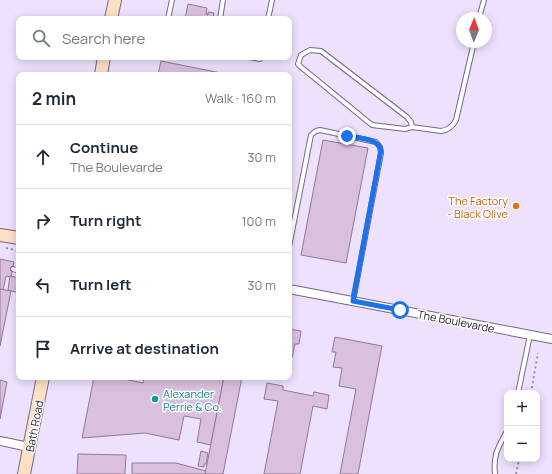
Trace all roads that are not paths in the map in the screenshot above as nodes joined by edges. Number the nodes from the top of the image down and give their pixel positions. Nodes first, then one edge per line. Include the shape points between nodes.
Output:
1 (115, 0) edge
2 (172, 0) edge
3 (223, 0) edge
4 (272, 0) edge
5 (484, 0) edge
6 (481, 12) edge
7 (112, 16) edge
8 (169, 16) edge
9 (220, 16) edge
10 (269, 16) edge
11 (473, 48) edge
12 (104, 60) edge
13 (102, 72) edge
14 (412, 127) junction
15 (292, 232) edge
16 (0, 234) edge
17 (16, 237) edge
18 (13, 269) dead end
19 (16, 270) edge
20 (292, 290) edge
21 (353, 301) junction
22 (530, 335) junction
23 (552, 339) edge
24 (42, 380) edge
25 (519, 390) edge
26 (504, 436) edge
27 (0, 441) edge
28 (29, 447) junction
29 (24, 474) edge
30 (495, 474) edge

1 - 7 street
2 - 8 lane
3 - 9 lane
4 - 10 lane
5 - 6 lane
11 - 14 lane via 454,124 446,131
12 - 13 street
14 - 14 lane via 406,117 321,51 310,50 301,56 298,64 368,123 405,130
15 - 21 lane via 311,135 320,130 376,142 381,153
16 - 17 street
18 - 19 lane
20 - 21 street, The Boulevarde
21 - 22 street, The Boulevarde
22 - 23 street, The Boulevarde
22 - 25 lane
24 - 28 street, Bath Road
26 - 30 lane via 497,448
27 - 28 street
28 - 29 street, Bath Road

